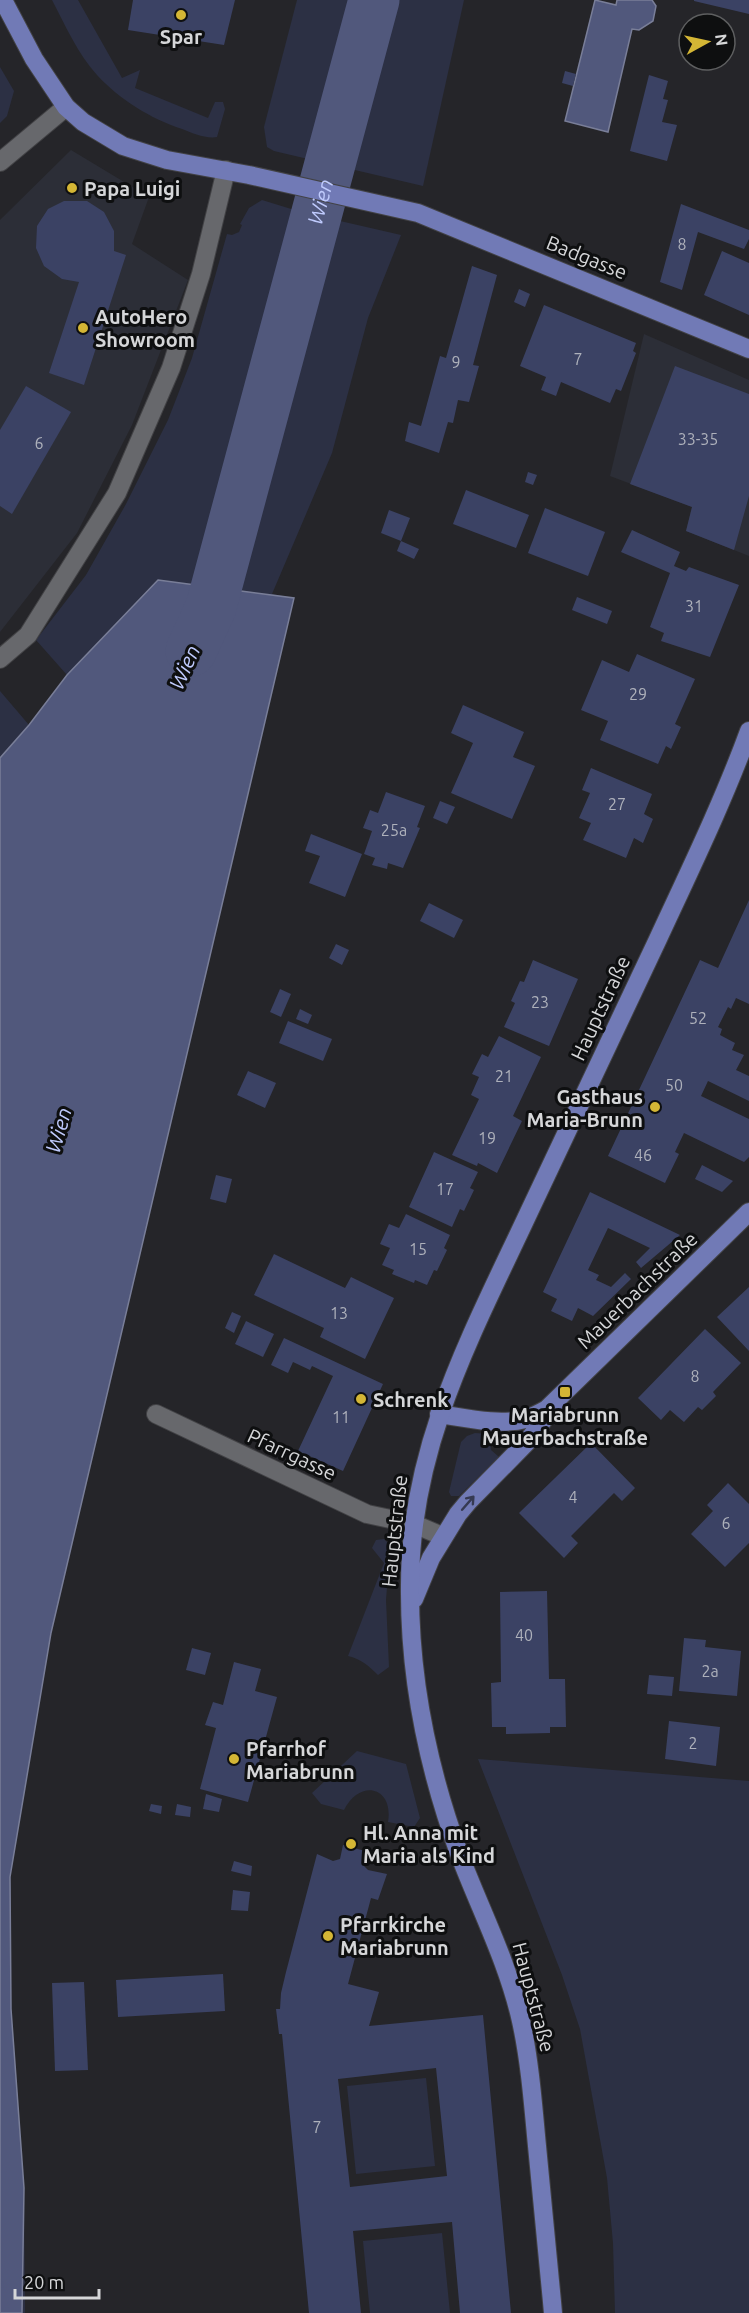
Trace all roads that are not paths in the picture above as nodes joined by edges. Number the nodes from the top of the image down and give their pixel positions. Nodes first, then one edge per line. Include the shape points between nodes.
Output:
1 (3, 0) edge
2 (66, 107) junction
3 (0, 162) edge
4 (226, 170) junction
5 (749, 348) edge
6 (0, 659) edge
7 (749, 731) edge
8 (749, 1212) edge
9 (557, 1400) junction
10 (156, 1414) dead end
11 (440, 1414) junction
12 (414, 1524) junction
13 (442, 1536) junction
14 (410, 1609) junction
15 (553, 2313) edge

1 - 2 main road, Badgasse via 34,59
2 - 3 street
2 - 4 main road, Badgasse via 123,146 167,160
4 - 5 main road, Badgasse via 438,219
4 - 6 street via 201,273 171,368 117,493 28,635
7 - 11 main road, Hauptstraße via 686,878 467,1344
8 - 9 main road, Mauerbachstraße
9 - 11 main road, Mauerbachstraße via 536,1415 514,1421
13 -> 9 main road, Mauerbachstraße via 468,1502 528,1442
10 - 12 street, Pfarrgasse via 367,1514
11 - 12 main road, Hauptstraße via 417,1494
12 - 13 street, Pfarrgasse
12 - 14 main road, Hauptstraße
13 - 14 main road, Mauerbachstraße
14 - 15 main road, Hauptstraße via 419,1707 434,1774 460,1857 502,1955 521,2021 530,2072

